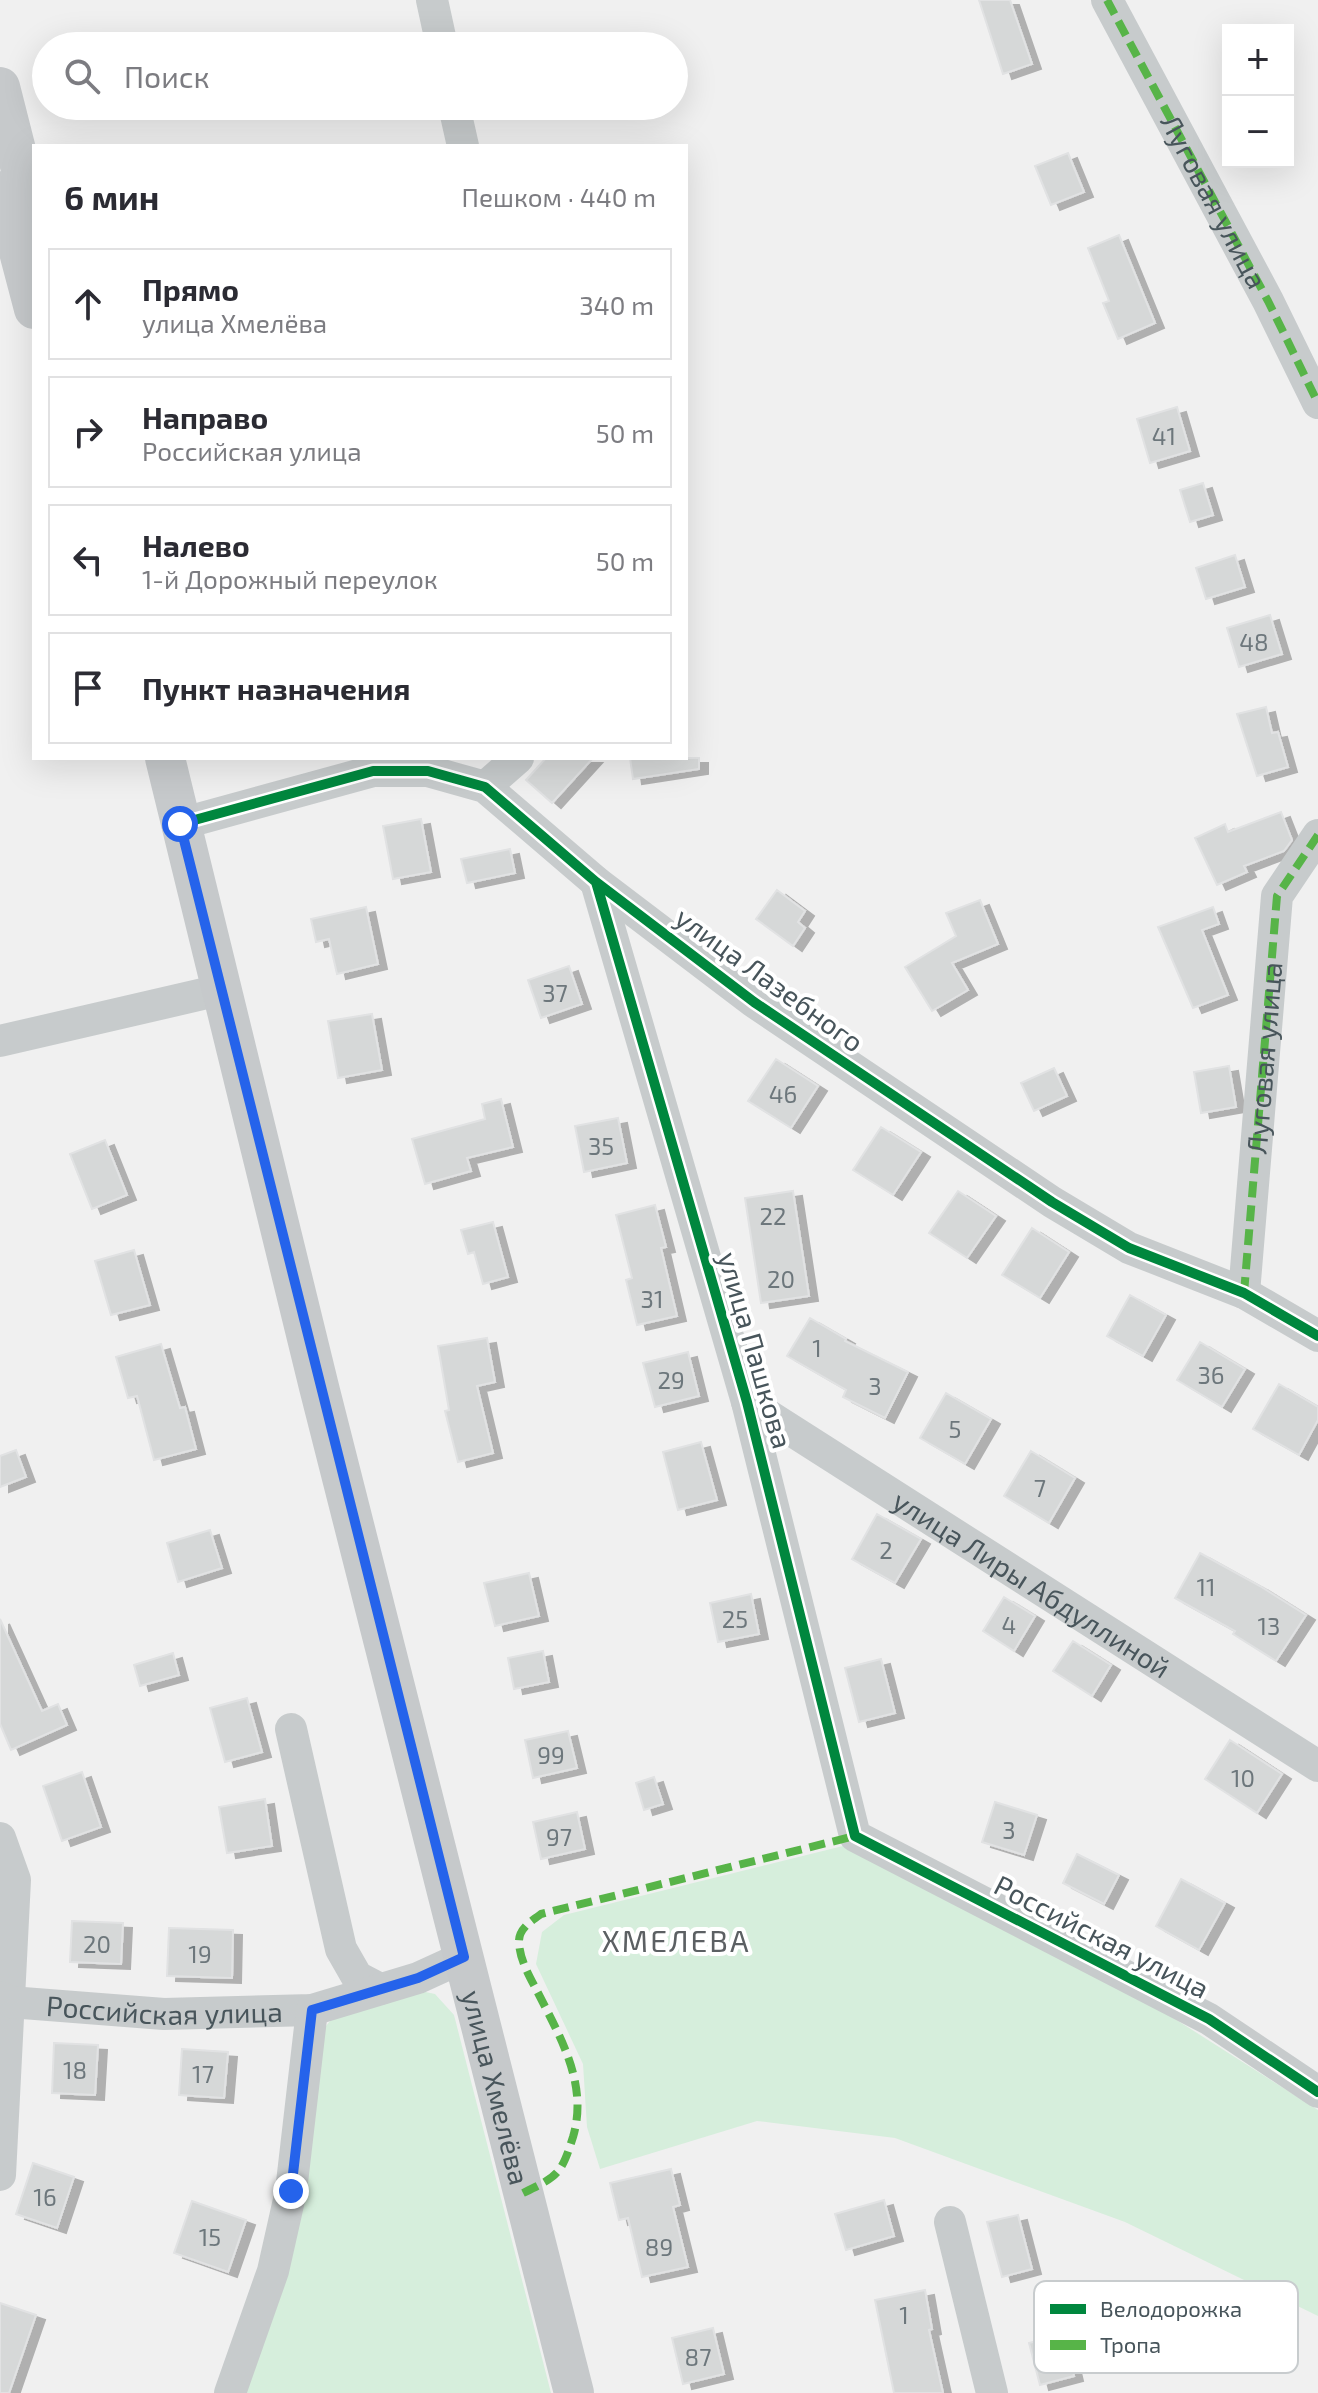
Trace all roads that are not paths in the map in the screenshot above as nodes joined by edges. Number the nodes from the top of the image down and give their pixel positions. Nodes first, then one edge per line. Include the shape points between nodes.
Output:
1 (432, 0) edge
2 (1107, 0) edge
3 (439, 32) edge
4 (0, 87) edge
5 (457, 120) edge
6 (463, 144) edge
7 (0, 179) edge
8 (32, 213) edge
9 (32, 301) edge
10 (1318, 403) edge
11 (163, 760) edge
12 (516, 760) edge
13 (485, 787) junction
14 (180, 824) junction
15 (1318, 835) edge
16 (596, 882) junction
17 (220, 990) junction
18 (0, 1041) edge
19 (1244, 1293) junction
20 (1318, 1336) edge
21 (747, 1402) junction
22 (291, 1729) dead end
23 (1318, 1766) edge
24 (855, 1836) joint
25 (0, 1838) edge
26 (464, 1957) junction
27 (380, 1989) junction
28 (5, 1999) edge
29 (312, 2010) junction
30 (1318, 2092) edge
31 (0, 2175) edge
32 (950, 2222) dead end
33 (230, 2393) edge
34 (574, 2393) edge
35 (992, 2393) edge

1 - 3 street
2 - 10 street, Луговая улица
4 - 8 main road
5 - 6 street
7 - 9 main road
11 - 14 main road, улица Хмелёва
12 - 13 street
13 - 14 street, улица Лазебного via 428,771 373,771
13 - 16 street, улица Лазебного
14 - 17 main road, улица Хмелёва
15 - 19 street, Луговая улица via 1277,896
16 - 19 street, улица Лазебного via 754,1002 1052,1202 1129,1248
16 - 21 street, улица Пашкова
17 - 18 street
17 - 26 main road, улица Хмелёва
19 - 20 street, улица Лазебного
21 - 23 street, улица Лиры Абдуллиной
21 - 24 street, улица Пашкова
22 - 27 street via 341,1949 357,1977
24 - 30 street, Российская улица via 1209,2019
25 - 28 street via 15,1880
26 - 27 street, Российская улица
26 - 34 main road, улица Хмелёва
27 - 29 street, Российская улица
28 - 29 street, Российская улица via 164,2014
28 - 31 street
29 - 33 street via 291,2191 273,2271
32 - 35 street

